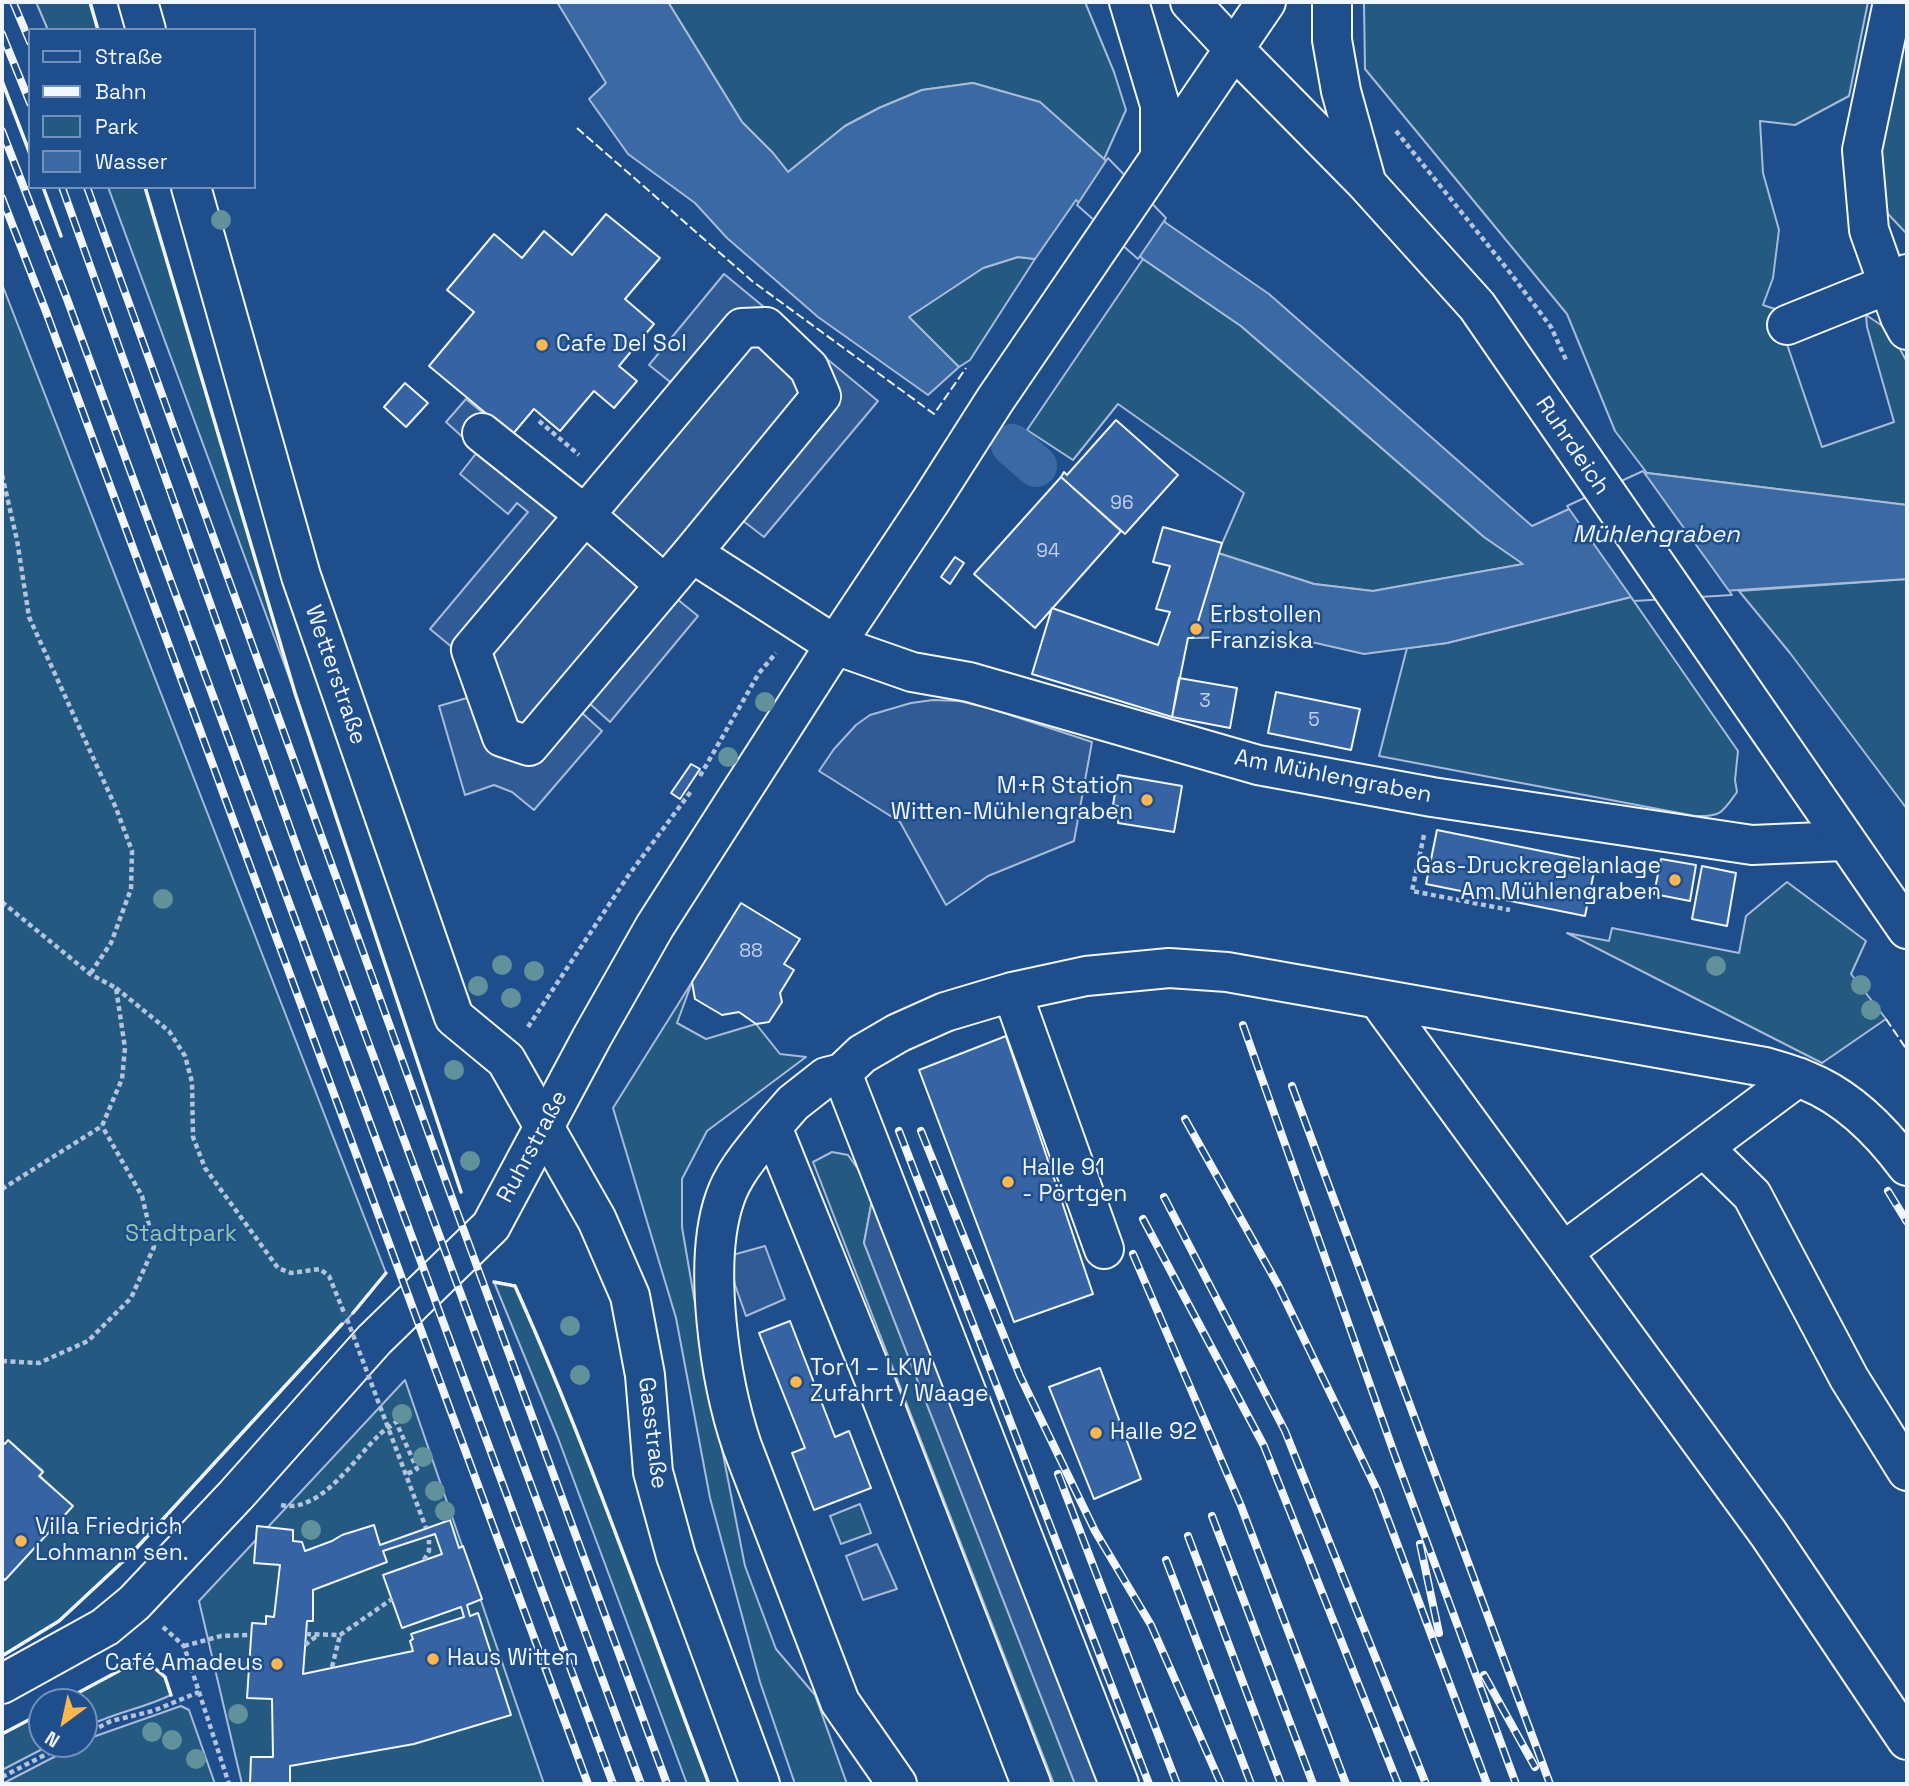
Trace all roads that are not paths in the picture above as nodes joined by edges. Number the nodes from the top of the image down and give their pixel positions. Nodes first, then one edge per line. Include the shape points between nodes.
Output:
1 (138, 2) edge
2 (1129, 2) edge
3 (1190, 2) edge
4 (1266, 2) edge
5 (1332, 2) edge
6 (1893, 2) edge
7 (145, 28) edge
8 (1233, 48) junction
9 (1153, 167) junction
10 (1366, 183) junction
11 (192, 189) edge
12 (1898, 279) edge
13 (1787, 326) dead end
14 (1907, 330) edge
15 (482, 433) dead end
16 (585, 515) junction
17 (692, 554) junction
18 (665, 585) junction
19 (835, 645) junction
20 (1844, 841) junction
21 (1907, 929) edge
22 (1012, 992) junction
23 (1378, 999) junction
24 (842, 1073) junction
25 (1798, 1077) junction
26 (772, 1127) junction
27 (544, 1129) junction
28 (1704, 1147) junction
29 (1907, 1166) edge
30 (1104, 1249) dead end
31 (1563, 1252) junction
32 (1907, 1471) edge
33 (2, 1684) edge
34 (1907, 1740) edge
35 (760, 1784) edge
36 (897, 1784) edge
37 (1031, 1784) edge
38 (1119, 1784) edge

1 - 7 main road
2 - 9 main road via 1160,105
3 - 8 main road, Ruhrdeich
4 - 8 main road, Ruhrstraße
5 - 10 main road via 1332,40 1341,91
6 - 12 main road via 1862,150 1869,230
8 - 9 main road, Ruhrstraße
8 - 10 main road, Ruhrdeich
9 - 19 main road, Ruhrstraße
10 - 20 main road, Ruhrdeich via 1477,306
11 - 27 main road, Wetterstraße via 301,576 454,1017 506,1060
12 - 13 main road
12 - 14 main road via 1900,317
15 - 16 main road
16 - 17 main road via 742,328 766,327 810,368 821,396
16 - 18 main road
16 - 18 main road via 471,650 502,737 529,746
17 - 18 main road
17 - 19 main road, Am Mühlengraben
19 - 20 main road, Am Mühlengraben via 912,672 969,682 1258,765 1432,797 1752,845
19 - 27 main road, Ruhrstraße via 656,926
20 - 21 main road, Ruhrdeich
22 - 23 main road via 1086,976 1168,968 1227,972
22 - 24 main road via 945,1012 898,1033 862,1054
22 - 30 main road
23 - 25 main road via 1765,1067
23 - 31 main road
24 - 26 main road via 826,1077
24 - 38 main road
25 - 28 main road
25 - 29 main road via 1836,1095 1867,1119
26 - 36 main road via 725,1196 718,1225 714,1281 720,1343 742,1446 841,1702
26 - 37 main road
27 - 33 main road, Ruhrstraße via 491,1226 361,1329 236,1494 134,1603 105,1627
27 - 35 main road, Gasstraße via 597,1220 630,1296 645,1375 653,1472 676,1556
28 - 31 main road
28 - 32 main road via 1752,1195 1849,1378
31 - 34 main road via 1768,1533

